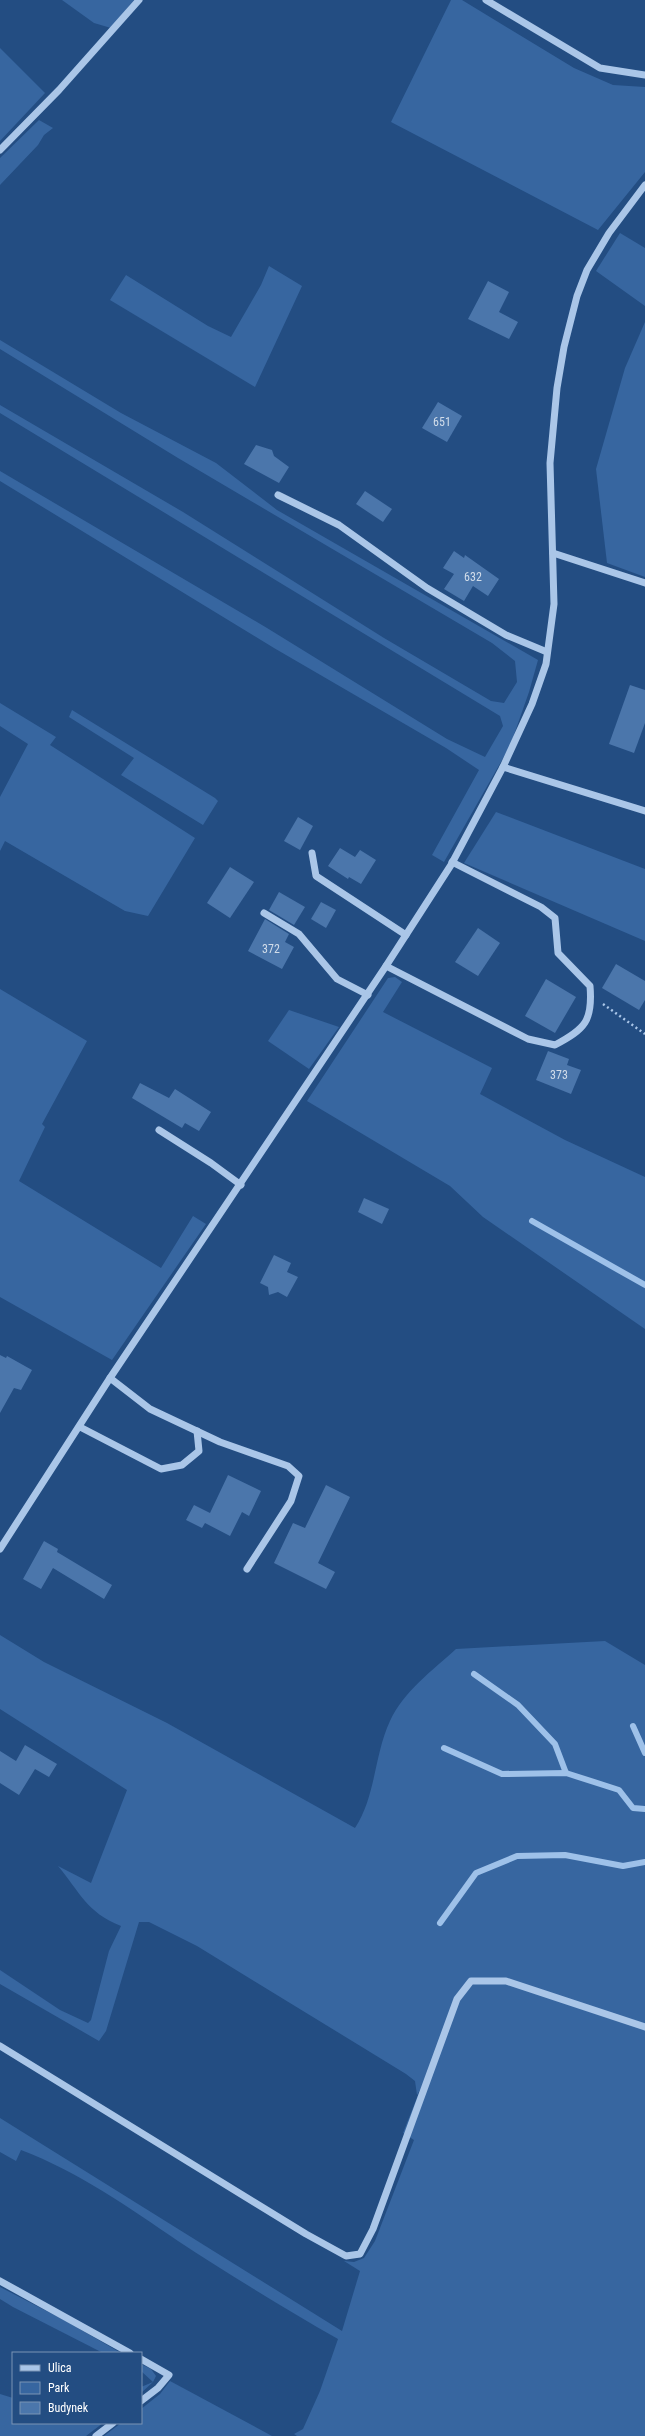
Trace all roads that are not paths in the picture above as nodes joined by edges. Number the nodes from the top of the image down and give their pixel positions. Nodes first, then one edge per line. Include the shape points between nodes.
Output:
1 (139, 0) edge
2 (486, 0) edge
3 (645, 76) edge
4 (0, 150) edge
5 (645, 185) edge
6 (278, 495) dead end
7 (553, 553) junction
8 (645, 582) edge
9 (547, 652) junction
10 (503, 767) junction
11 (645, 811) edge
12 (312, 853) dead end
13 (452, 862) junction
14 (264, 913) dead end
15 (406, 935) junction
16 (386, 966) junction
17 (368, 995) junction
18 (159, 1130) dead end
19 (241, 1185) junction
20 (110, 1378) junction
21 (80, 1427) junction
22 (197, 1431) junction
23 (0, 1549) edge
24 (247, 1569) dead end
25 (645, 2027) edge
26 (0, 2046) edge
27 (0, 2281) edge
28 (128, 2352) edge
29 (142, 2360) edge
30 (142, 2400) edge
31 (112, 2424) edge
32 (96, 2436) edge

1 - 4 street via 59,90
2 - 3 street via 600,68
5 - 7 street via 609,233 587,270 575,303 557,388 550,463
6 - 9 street via 339,525 427,588 506,635
7 - 8 street
7 - 9 street via 554,604
9 - 10 street via 546,664 532,704
10 - 11 street
10 - 13 street
12 - 15 street via 316,876
13 - 15 street
13 - 16 street via 541,907 555,918 558,953 590,986 591,1010 578,1033 555,1045 528,1039
14 - 17 street via 299,934 337,979
15 - 16 street
16 - 17 street
17 - 19 street
18 - 19 street via 212,1163
19 - 20 street
20 - 21 street
20 - 22 street via 150,1409
21 - 22 street via 161,1469 182,1465 199,1451
21 - 23 street
22 - 24 street via 288,1466 299,1476 291,1501
25 - 26 street via 506,1981 471,1981 457,1999 373,2229 360,2254 346,2256
27 - 28 street
29 - 30 street via 169,2375
31 - 32 street

